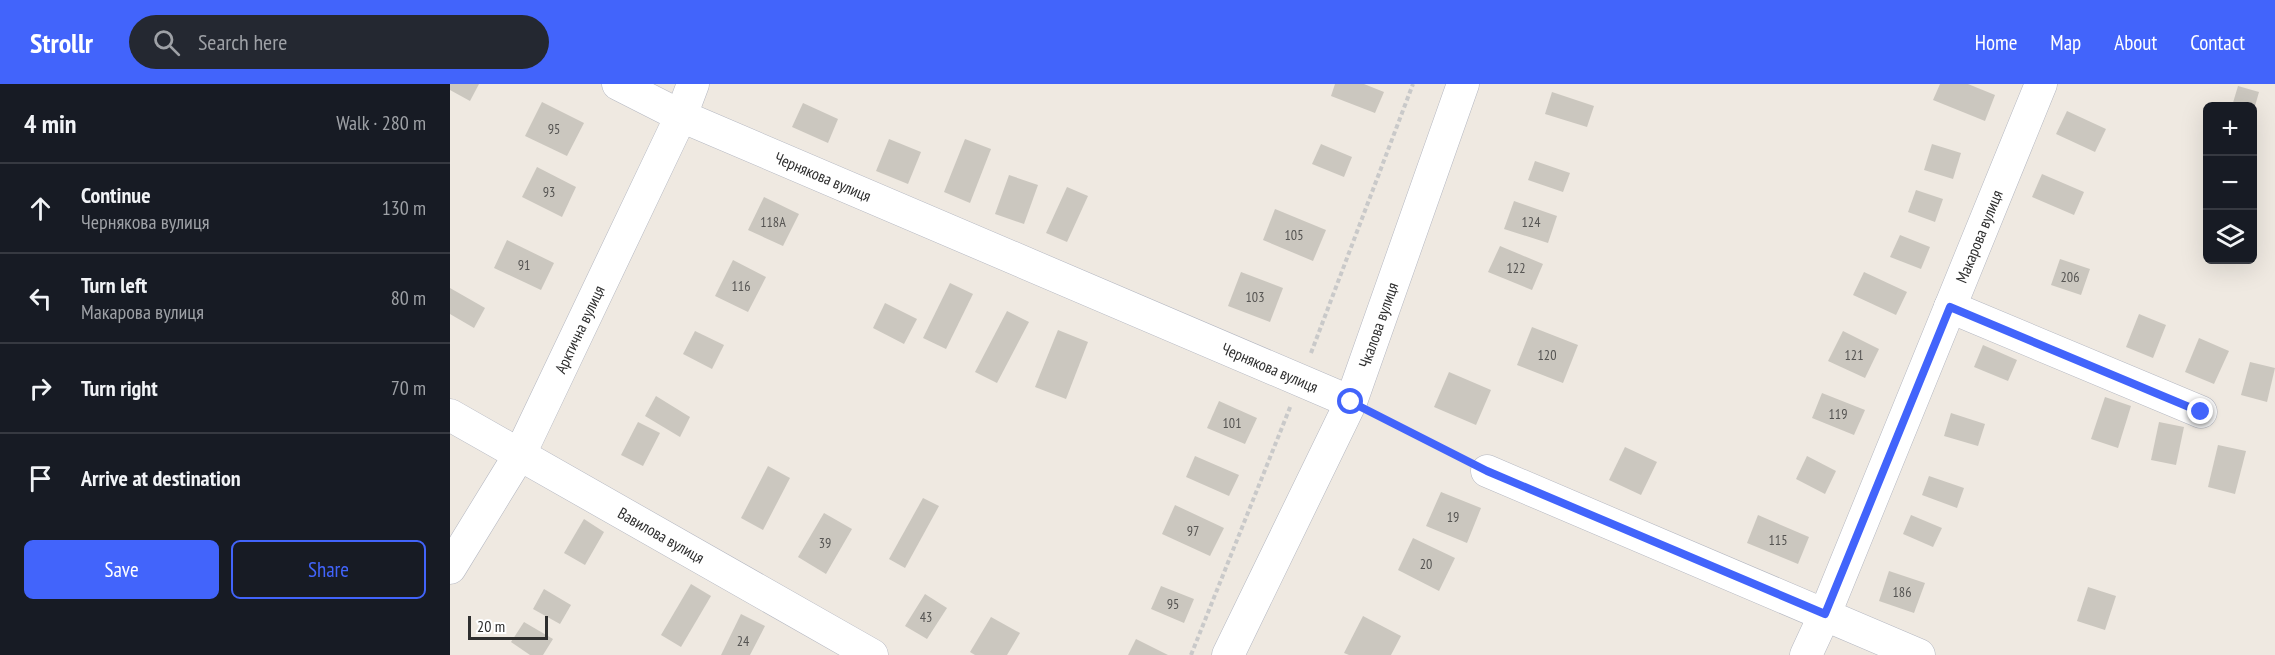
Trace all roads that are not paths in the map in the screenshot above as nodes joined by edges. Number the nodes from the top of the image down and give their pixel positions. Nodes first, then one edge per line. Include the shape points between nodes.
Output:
1 (618, 84) edge
2 (693, 84) edge
3 (1462, 84) edge
4 (2041, 84) edge
5 (681, 116) junction
6 (1950, 307) junction
7 (1351, 402) junction
8 (2201, 412) dead end
9 (450, 415) edge
10 (520, 454) junction
11 (1487, 471) road end
12 (450, 568) edge
13 (1825, 614) junction
14 (872, 655) edge
15 (1228, 655) edge
16 (1806, 655) edge
17 (1919, 655) edge

1 - 5 street, Чернякова вулиця
2 - 5 street, Арктична вулиця
3 - 7 street, Чкалова вулиця
4 - 6 street, Макарова вулиця
5 - 7 street, Чернякова вулиця
5 - 10 street, Арктична вулиця
6 - 8 street
6 - 13 street, Макарова вулиця
7 - 15 street, Чкалова вулиця
9 - 10 street, Вавилова вулиця
10 - 12 street, Арктична вулиця
10 - 14 street, Вавилова вулиця
11 - 13 street
13 - 16 street, Макарова вулиця
13 - 17 street

